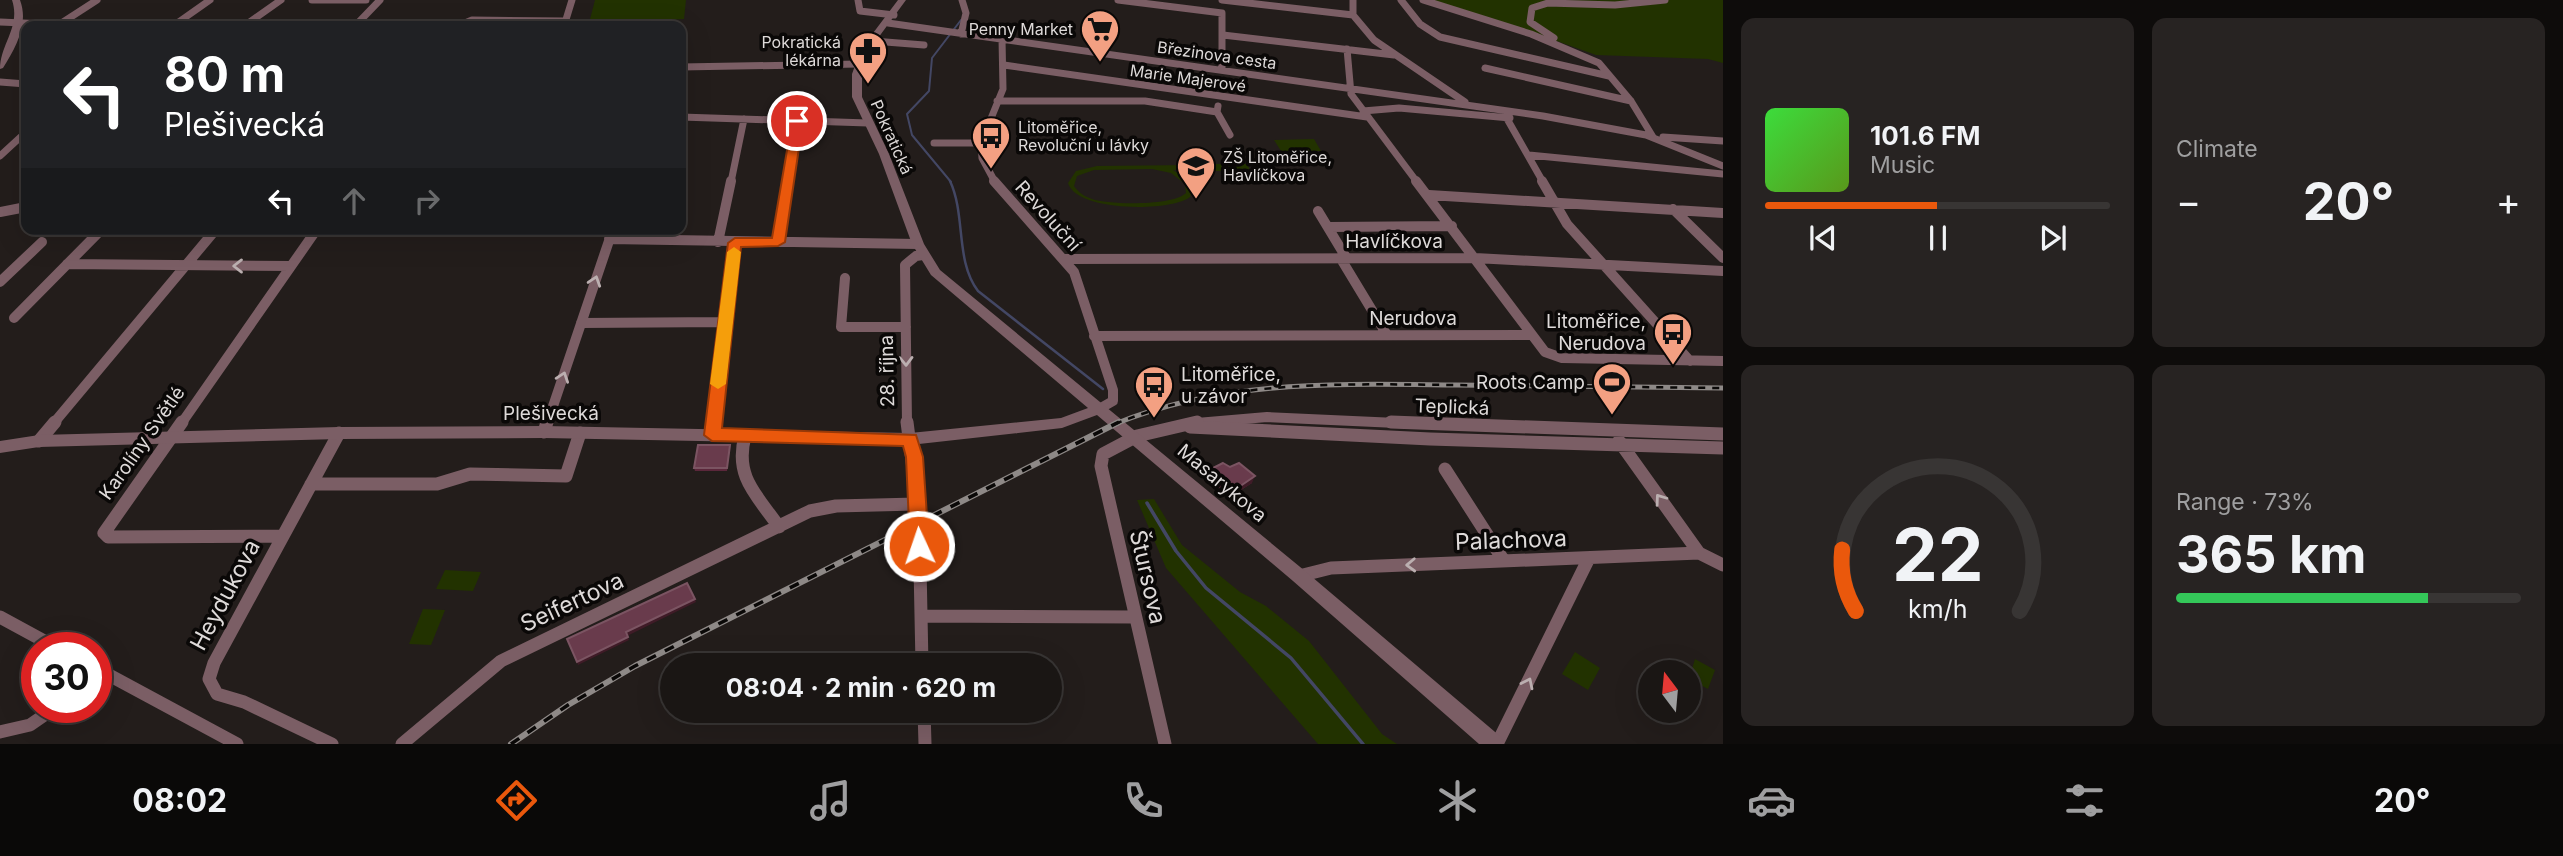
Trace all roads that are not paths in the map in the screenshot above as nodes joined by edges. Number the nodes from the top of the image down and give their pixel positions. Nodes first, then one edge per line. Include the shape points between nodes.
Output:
1 (16, 0) edge
2 (97, 0) edge
3 (210, 0) edge
4 (281, 0) edge
5 (312, 0) edge
6 (366, 0) edge
7 (380, 0) edge
8 (572, 0) edge
9 (858, 0) edge
10 (902, 0) edge
11 (962, 0) edge
12 (1118, 0) edge
13 (1222, 0) edge
14 (1308, 0) edge
15 (1353, 0) edge
16 (1401, 0) edge
17 (1423, 0) edge
18 (1665, 0) edge
19 (1319, 10) junction
20 (1353, 15) junction
21 (891, 19) junction
22 (65, 21) edge
23 (180, 21) edge
24 (251, 21) edge
25 (360, 21) edge
26 (470, 21) edge
27 (495, 21) edge
28 (566, 21) edge
29 (0, 22) edge
30 (19, 23) junction
31 (961, 34) junction
32 (1223, 35) junction
33 (1002, 39) junction
34 (873, 41) junction
35 (924, 45) dead end
36 (0, 47) edge
37 (11, 47) junction
38 (1568, 48) junction
39 (1347, 49) junction
40 (1514, 54) junction
41 (1394, 55) junction
42 (859, 64) junction
43 (1004, 65) junction
44 (0, 66) edge
45 (686, 67) edge
46 (1485, 68) dead end
47 (1222, 69) junction
48 (1611, 76) junction
49 (1527, 78) junction
50 (0, 82) edge
51 (21, 84) edge
52 (1352, 89) junction
53 (1220, 96) junction
54 (997, 101) junction
55 (1631, 101) junction
56 (1467, 104) junction
57 (1217, 112) junction
58 (1365, 114) junction
59 (1542, 116) junction
60 (686, 117) edge
61 (1506, 117) junction
62 (744, 119) junction
63 (797, 121) junction
64 (868, 123) junction
65 (1230, 135) dead end
66 (1653, 137) junction
67 (21, 138) edge
68 (1723, 141) edge
69 (16, 143) junction
70 (21, 143) edge
71 (934, 143) dead end
72 (981, 143) junction
73 (1529, 155) junction
74 (0, 156) edge
75 (1723, 166) edge
76 (1723, 174) edge
77 (1429, 195) junction
78 (1556, 202) junction
79 (21, 208) edge
80 (1673, 209) junction
81 (1318, 211) dead end
82 (0, 212) edge
83 (1723, 213) edge
84 (1452, 226) junction
85 (1329, 227) junction
86 (96, 235) edge
87 (211, 235) edge
88 (313, 235) edge
89 (611, 235) edge
90 (624, 235) edge
91 (42, 242) dead end
92 (718, 242) junction
93 (778, 242) junction
94 (735, 243) junction
95 (920, 249) junction
96 (1475, 258) junction
97 (1723, 258) edge
98 (1065, 259) junction
99 (1344, 259) junction
100 (67, 264) junction
101 (185, 266) junction
102 (291, 266) junction
103 (1605, 267) junction
104 (1723, 271) edge
105 (845, 278) dead end
106 (0, 282) edge
107 (14, 318) dead end
108 (725, 322) junction
109 (581, 323) junction
110 (906, 327) junction
111 (1387, 335) junction
112 (1532, 335) junction
113 (1094, 336) junction
114 (1690, 361) junction
115 (1723, 361) edge
116 (1099, 409) junction
117 (1181, 425) junction
118 (1612, 431) junction
119 (544, 432) junction
120 (339, 433) junction
121 (580, 433) junction
122 (1723, 434) edge
123 (712, 435) junction
124 (745, 436) junction
125 (169, 437) junction
126 (1134, 437) junction
127 (909, 439) junction
128 (39, 442) junction
129 (1622, 445) junction
130 (0, 447) edge
131 (1723, 448) edge
132 (1446, 469) dead end
133 (311, 484) junction
134 (916, 504) junction
135 (779, 527) junction
136 (282, 536) junction
137 (1699, 553) junction
138 (1589, 558) junction
139 (1504, 561) junction
140 (1723, 565) edge
141 (1299, 576) junction
142 (921, 616) junction
143 (0, 617) edge
144 (1135, 617) junction
145 (28, 632) edge
146 (922, 653) edge
147 (112, 678) edge
148 (32, 723) edge
149 (924, 723) edge
150 (0, 732) edge
151 (237, 744) edge
152 (330, 744) edge
153 (402, 744) edge
154 (925, 744) edge
155 (1165, 744) edge
156 (1496, 744) edge

1 - 30 street
2 - 22 street
3 - 23 street
4 - 24 street
5 - 6 street
7 - 25 street
8 - 28 street
9 - 21 street, Březinova cesta via 860,11
10 - 21 street, Pokratická
11 - 31 street via 966,13
12 - 32 street via 1222,13
13 - 19 street
14 - 19 street
15 - 20 street
16 - 40 street via 1420,24 1440,37
17 - 38 street
18 - 38 street via 1615,5 1548,3 1532,8 1530,22
19 - 20 street
20 - 41 street
21 - 31 street, Březinova cesta
21 - 34 street, Pokratická
26 - 27 street
29 - 30 street
30 - 37 street
31 - 33 street, Březinova cesta
32 - 39 street
32 - 47 street
33 - 43 street
33 - 47 street, Březinova cesta
34 - 35 street
34 - 42 street, Pokratická
36 - 37 street
37 - 44 street
38 - 48 street via 1599,63
39 - 41 street
39 - 52 street
40 - 48 street
40 - 49 street
41 - 56 street
42 - 45 street via 752,61
42 - 64 street, Pokratická via 857,97
43 - 53 street, Marie Majerové
43 - 54 street via 1003,89
46 - 49 street
47 - 52 street, Březinova cesta
48 - 55 street
49 - 55 street
50 - 51 street
52 - 56 street, Březinova cesta
52 - 58 street
53 - 57 street
53 - 58 street, Marie Majerové
54 - 57 street via 1145,101
54 - 72 street
55 - 66 street
56 - 59 street, Březinova cesta
57 - 65 street
58 - 61 street, Marie Majerové via 1399,108
58 - 77 street
59 - 61 street, Marie Majerové via 1536,120
59 - 66 street
60 - 62 street
61 - 73 street
62 - 63 street
62 - 92 street
63 - 64 street
63 - 93 street
64 - 95 street, Pokratická
66 - 68 street
66 - 75 street
67 - 69 street
69 - 70 street
69 - 74 street
71 - 72 street
72 - 98 street, Revoluční via 989,175
73 - 76 street
73 - 78 street
77 - 78 street
77 - 84 street
78 - 80 street
78 - 103 street via 1567,224
79 - 82 street
80 - 83 street
80 - 97 street
81 - 85 street
84 - 85 street
84 - 96 street
85 - 99 street
86 - 100 street
87 - 101 street
88 - 102 street, Karolíny Světlé
109 -> 89 street
90 - 92 street
91 - 106 street
92 - 94 street
93 - 94 street
93 - 95 street
94 - 108 street
95 - 110 street, 28. října via 905,265
95 - 116 street, Masarykova via 935,272
96 - 99 street, Havlíčkova
96 - 103 street, Havlíčkova
96 - 112 street
98 - 99 street, Havlíčkova
98 - 113 street, Revoluční via 1074,272
99 - 111 street
100 - 101 street
100 - 107 street
102 -> 101 street
101 - 128 street
102 - 125 street, Karolíny Světlé
103 - 104 street, Havlíčkova
103 - 114 street
105 - 110 street via 841,327
108 - 109 street
108 - 123 street
119 -> 109 street
110 -> 127 street, 28. října
111 - 112 street, Nerudova
111 - 113 street, Nerudova
112 - 114 street via 1545,352 1562,358
113 - 116 street, Revoluční via 1114,396 1111,404
114 - 115 street
116 - 126 street, Masarykova
116 - 127 street, Plešivecká via 1062,423
117 - 118 street, Teplická via 1240,416
117 - 126 street, Teplická
117 - 129 street, Teplická
118 - 122 street, Teplická
118 - 129 street
119 - 120 street, Plešivecká
119 - 121 street, Plešivecká
120 - 125 street, Plešivecká
120 - 133 street, Heydukova
121 - 123 street, Plešivecká
121 - 133 street via 566,477 470,474 437,484
123 - 124 street, Plešivecká
124 - 127 street, Plešivecká
124 - 135 street via 742,472
125 - 128 street, Plešivecká
125 - 136 street, Karolíny Světlé via 104,533 108,537
126 - 141 street, Masarykova
126 - 144 street, Štursova via 1100,460
127 - 134 street, 28. října
128 - 130 street, Plešivecká
129 - 131 street, Teplická
137 -> 129 street
132 - 139 street
133 - 136 street, Heydukova
134 - 135 street, Seifertova via 822,508
134 - 142 street, 28. října
135 - 153 street, Seifertova via 501,661
136 - 152 street, Heydukova via 209,679 216,694 244,702
137 - 138 street, Palachova
137 - 140 street, Palachova
138 - 139 street, Palachova
156 -> 138 street
139 -> 141 street, Palachova via 1331,568
141 - 156 street, Masarykova
142 - 144 street
142 - 146 street, 28. října
143 - 145 street
144 - 155 street, Štursova
147 - 151 street
148 - 150 street via 18,732
149 - 154 street

